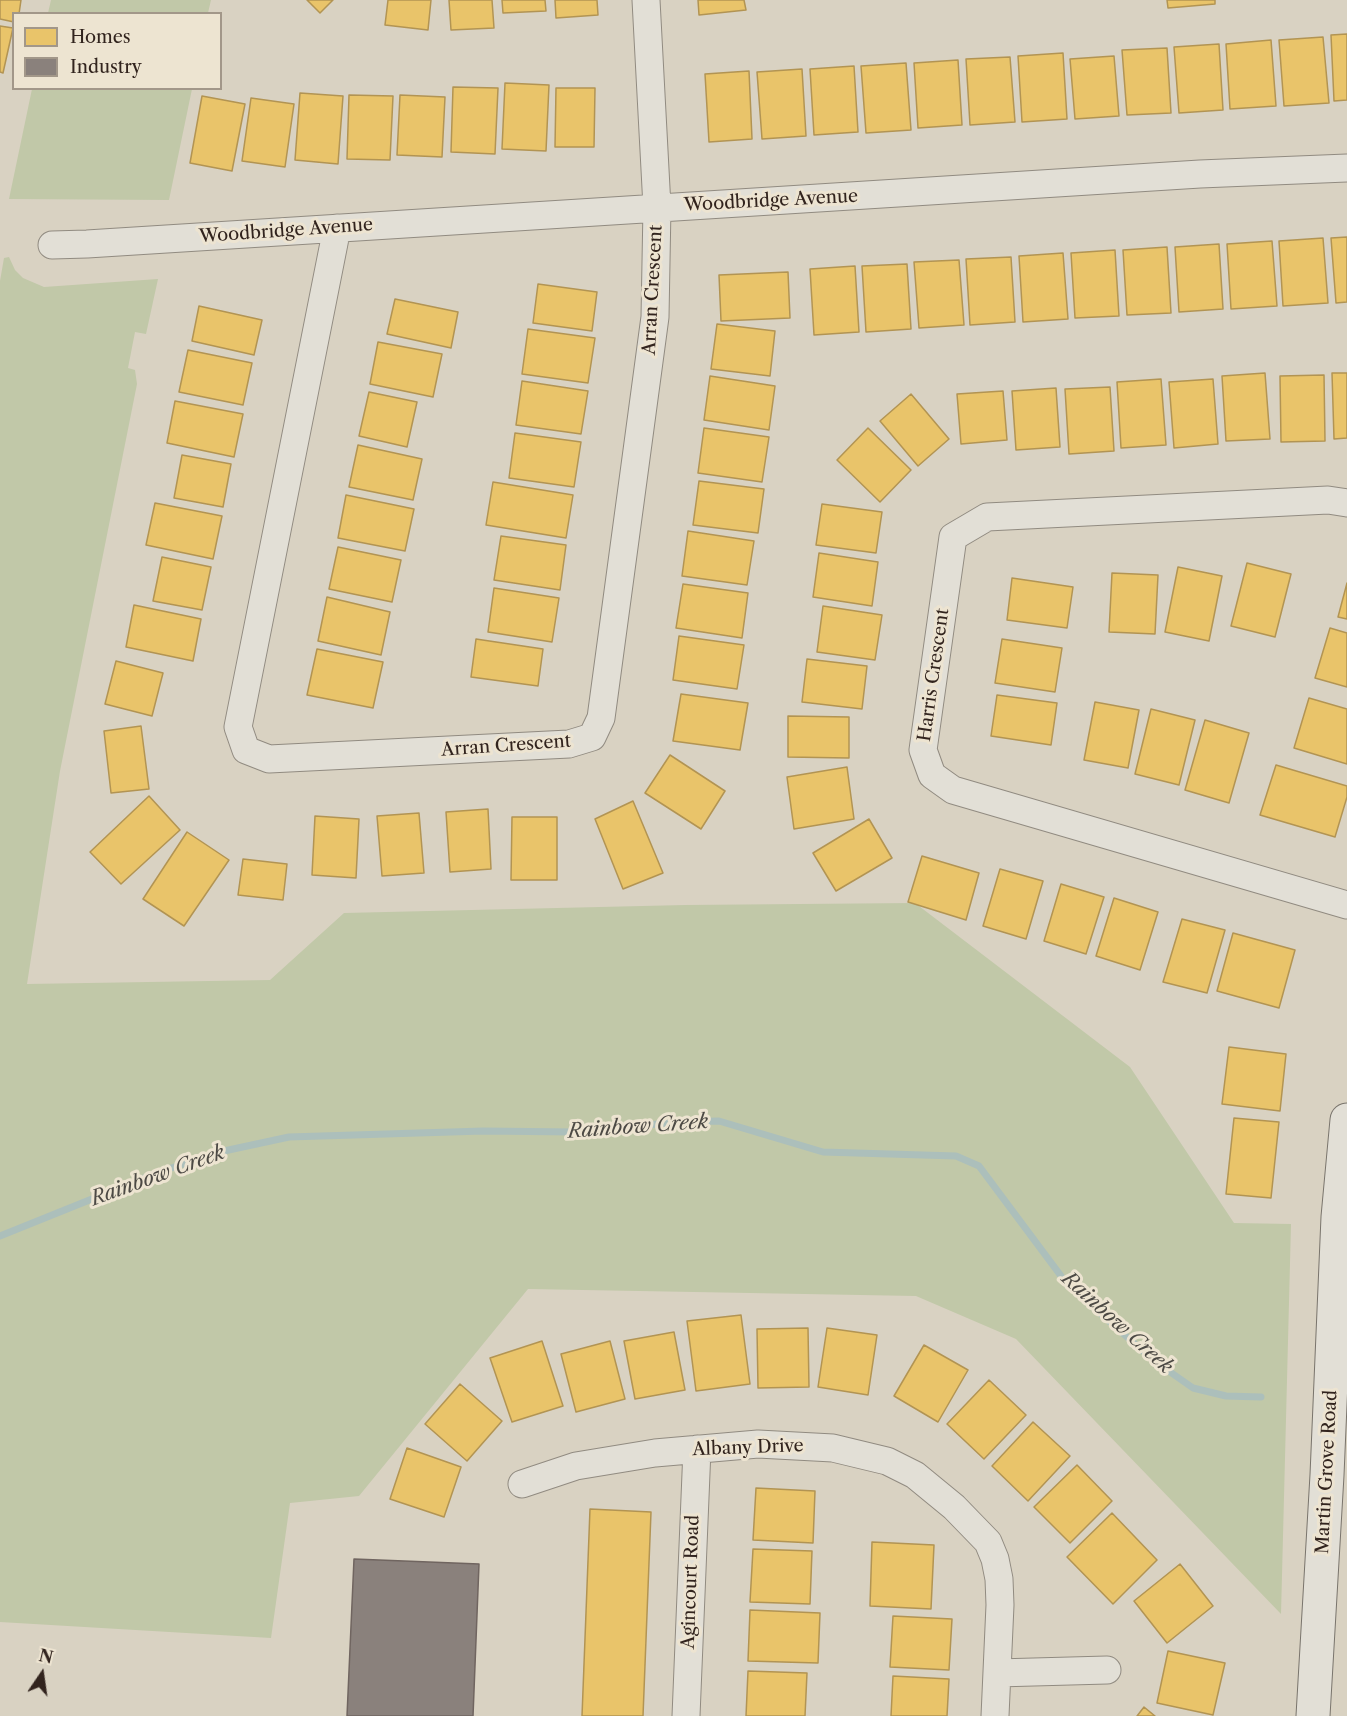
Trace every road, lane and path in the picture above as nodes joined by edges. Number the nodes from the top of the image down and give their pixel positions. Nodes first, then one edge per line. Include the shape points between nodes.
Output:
1 (646, 0) edge
2 (1347, 168) edge
3 (657, 207) junction
4 (337, 228) junction
5 (52, 245) dead end
6 (1347, 502) edge
7 (1347, 905) edge
8 (1347, 1120) edge
9 (697, 1449) junction
10 (522, 1484) dead end
11 (1107, 1671) dead end
12 (997, 1672) junction
13 (686, 1716) edge
14 (995, 1716) edge
15 (1313, 1716) edge

1 - 3 street, Arran Crescent
2 - 3 street, Woodbridge Avenue
3 - 4 street, Woodbridge Avenue
3 - 4 street, Arran Crescent via 655,317 601,718 592,737 569,744 269,759 246,750 238,727
4 - 5 street, Woodbridge Avenue
6 - 7 street, Harris Crescent via 987,517 953,537 923,750 932,774 953,790
8 - 15 street, Martin Grove Road via 1338,1218
9 - 10 street, Albany Drive via 576,1466
9 - 12 street, Albany Drive via 758,1444 833,1448 887,1461 915,1475 988,1542 999,1579
9 - 13 street, Agincourt Road
11 - 12 street
12 - 14 street, Albany Drive

